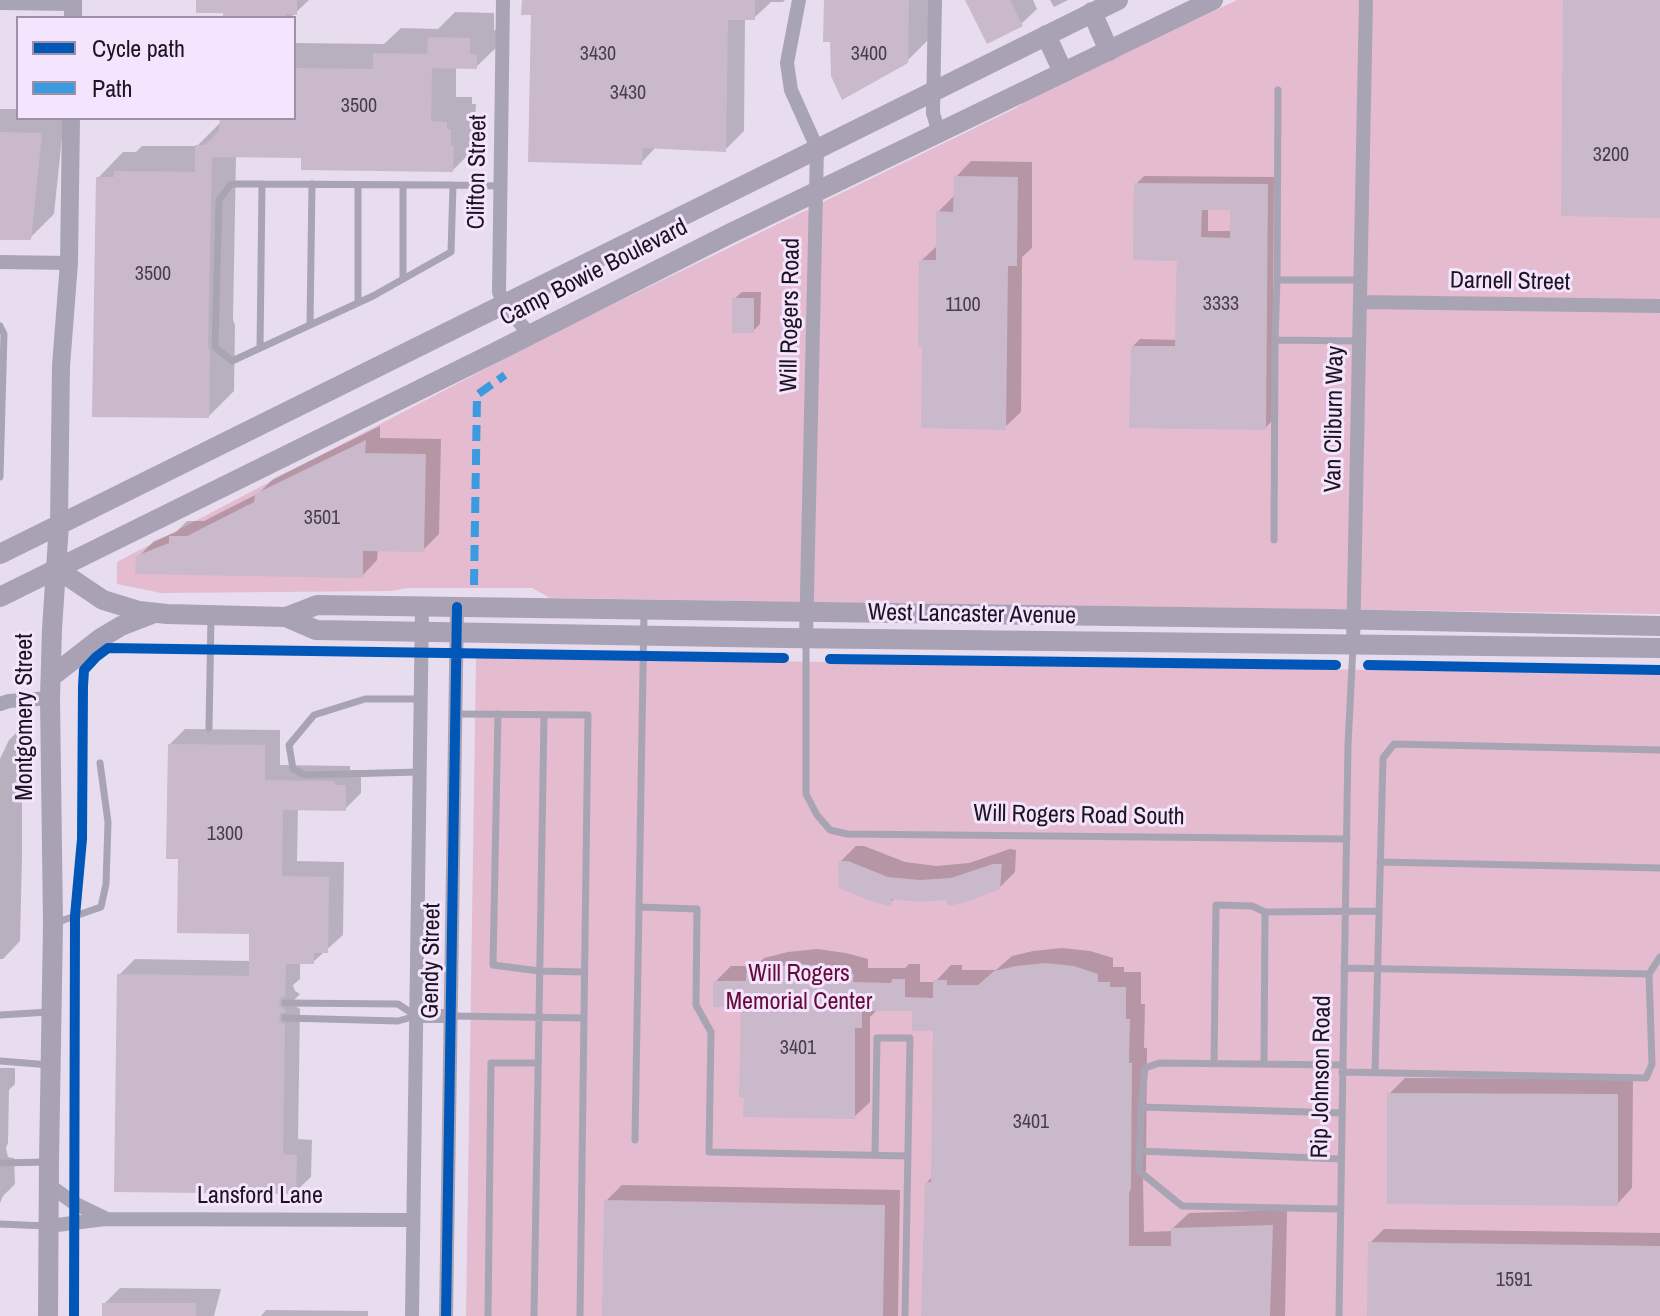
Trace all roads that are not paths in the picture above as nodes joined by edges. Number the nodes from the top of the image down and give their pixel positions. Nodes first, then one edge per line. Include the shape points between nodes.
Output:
1 (503, 0) edge
2 (799, 0) edge
3 (935, 0) edge
4 (1118, 0) edge
5 (1213, 0) edge
6 (1366, 0) edge
7 (0, 3) edge
8 (73, 7) edge
9 (1092, 12) junction
10 (1046, 35) junction
11 (1109, 51) junction
12 (1063, 72) junction
13 (1278, 90) dead end
14 (933, 91) junction
15 (71, 120) edge
16 (939, 133) junction
17 (817, 148) junction
18 (262, 184) junction
19 (312, 184) junction
20 (358, 185) junction
21 (403, 185) junction
22 (453, 185) junction
23 (500, 186) junction
24 (816, 193) junction
25 (0, 262) edge
26 (69, 263) junction
27 (403, 279) junction
28 (1277, 280) junction
29 (1360, 280) junction
30 (1360, 302) junction
31 (358, 303) junction
32 (504, 304) junction
33 (1660, 306) edge
34 (310, 324) junction
35 (0, 326) edge
36 (530, 335) junction
37 (1275, 340) junction
38 (1359, 341) junction
39 (260, 348) junction
40 (1, 423) edge
41 (0, 477) edge
42 (59, 524) junction
43 (1274, 540) dead end
44 (0, 554) edge
45 (57, 569) junction
46 (0, 597) edge
47 (422, 607) junction
48 (457, 607) junction
49 (644, 610) junction
50 (806, 612) junction
51 (156, 613) junction
52 (211, 615) junction
53 (286, 617) junction
54 (1353, 620) junction
55 (1660, 626) edge
56 (421, 632) junction
57 (457, 632) junction
58 (644, 636) junction
59 (806, 638) junction
60 (1353, 646) junction
61 (1660, 648) edge
62 (51, 677) junction
63 (50, 698) junction
64 (420, 699) junction
65 (0, 704) edge
66 (456, 714) junction
67 (498, 714) junction
68 (544, 715) junction
69 (209, 728) dead end
70 (1660, 750) edge
71 (100, 763) dead end
72 (419, 772) junction
73 (1347, 839) junction
74 (1380, 862) junction
75 (1660, 868) edge
76 (640, 907) junction
77 (1345, 911) junction
78 (1379, 911) junction
79 (1265, 912) junction
80 (53, 924) junction
81 (1660, 957) edge
82 (1344, 968) junction
83 (1378, 969) junction
84 (539, 971) junction
85 (584, 972) junction
86 (1649, 974) junction
87 (285, 1003) dead end
88 (51, 1012) junction
89 (0, 1015) edge
90 (416, 1016) junction
91 (451, 1016) junction
92 (538, 1017) junction
93 (285, 1018) dead end
94 (584, 1018) junction
95 (0, 1061) edge
96 (538, 1063) junction
97 (1214, 1064) junction
98 (1264, 1064) junction
99 (50, 1065) junction
100 (1342, 1068) junction
101 (1375, 1072) junction
102 (1141, 1107) junction
103 (1342, 1113) junction
104 (635, 1140) dead end
105 (1139, 1151) junction
106 (875, 1155) junction
107 (908, 1156) junction
108 (1341, 1159) junction
109 (49, 1162) junction
110 (0, 1163) edge
111 (49, 1185) junction
112 (1340, 1209) junction
113 (105, 1219) junction
114 (413, 1220) junction
115 (0, 1224) edge
116 (49, 1226) junction
117 (48, 1316) edge
118 (412, 1316) edge
119 (446, 1316) edge
120 (488, 1316) edge
121 (534, 1316) edge
122 (580, 1316) edge
123 (905, 1316) edge
124 (1339, 1316) edge

1 - 23 street, Clifton Street
2 - 17 street, Will Rogers Road via 787,63 791,90
3 - 14 street
4 - 9 main road, Camp Bowie Boulevard
5 - 11 main road, Camp Bowie Boulevard
6 - 29 street, Van Cliburn Way
7 - 8 street
9 - 10 main road, Camp Bowie Boulevard
9 - 11 main road
10 - 12 main road
10 - 14 main road, Camp Bowie Boulevard
11 - 12 main road, Camp Bowie Boulevard
12 - 16 main road, Camp Bowie Boulevard
13 - 28 lane
14 - 16 street
14 - 17 main road, Camp Bowie Boulevard
15 - 26 street, Montgomery Street
16 - 24 main road, Camp Bowie Boulevard
17 - 24 street, Will Rogers Road
17 - 32 main road, Camp Bowie Boulevard
18 - 19 lane
18 - 39 lane
18 - 39 lane via 231,184 219,200 215,347 232,361
19 - 20 lane
19 - 34 lane
20 - 21 lane
20 - 31 lane
21 - 22 lane
21 - 27 lane
22 - 23 lane
22 - 27 lane via 451,252
23 - 32 street, Clifton Street via 499,286
24 - 36 main road, Camp Bowie Boulevard
24 - 50 street, Will Rogers Road
25 - 26 street
26 - 42 street, Montgomery Street via 61,366
27 - 31 lane
28 - 29 lane
28 - 37 lane
29 - 30 street, Van Cliburn Way
30 - 33 street, Darnell Street
30 - 38 street, Van Cliburn Way
31 - 34 lane
32 - 36 street
32 - 42 main road, Camp Bowie Boulevard
34 - 39 lane
35 - 40 lane
36 - 45 main road, Camp Bowie Boulevard
37 - 38 lane
37 - 43 lane
38 - 54 street, Van Cliburn Way
40 - 41 lane
42 - 44 main road, Camp Bowie Boulevard
42 - 45 main road, Montgomery Street
45 - 46 main road, Camp Bowie Boulevard
45 - 51 main road, West Lancaster Avenue via 103,600
45 - 62 main road, Montgomery Street
47 - 48 main road, West Lancaster Avenue
47 - 53 main road, West Lancaster Avenue via 317,605
47 - 56 street, Gendy Street
48 - 49 main road, West Lancaster Avenue
48 - 57 street, Gendy Street
49 - 50 main road, West Lancaster Avenue
49 - 58 lane
50 - 54 main road, West Lancaster Avenue
50 - 59 street, Will Rogers Road
51 - 52 main road, West Lancaster Avenue
51 - 62 main road via 101,638
52 - 53 main road, West Lancaster Avenue
52 - 69 lane
53 - 56 main road, West Lancaster Avenue via 316,630
54 - 55 main road, West Lancaster Avenue
54 - 60 street, Van Cliburn Way
56 - 57 main road, West Lancaster Avenue
56 - 64 street, Gendy Street
57 - 58 main road, West Lancaster Avenue
57 - 66 street, Gendy Street
58 - 59 main road, West Lancaster Avenue
58 - 76 lane
59 - 60 main road, West Lancaster Avenue
59 - 73 lane, Will Rogers Road South via 806,794 830,830
60 - 61 main road, West Lancaster Avenue
60 - 73 lane, Van Cliburn Way
62 - 63 main road, Montgomery Street
63 - 65 street
63 - 80 main road, Montgomery Street
64 - 72 street, Gendy Street
64 - 72 lane via 365,699 314,715 289,745 293,769 305,775
66 - 67 lane
66 - 91 street, Gendy Street
67 - 68 lane
67 - 84 lane via 493,965
68 - 84 lane
68 - 85 lane via 588,715
70 - 74 lane via 1394,744 1383,758
71 - 80 lane via 108,822 101,907
72 - 90 street, Gendy Street
73 - 77 lane, Rip Johnson Road
74 - 75 lane
74 - 78 lane
76 - 104 lane
76 - 106 lane via 697,909 696,1005 711,1032 709,1152
77 - 78 lane
77 - 79 lane
77 - 82 lane, Rip Johnson Road
78 - 83 lane
79 - 97 lane via 1252,906 1216,905
79 - 98 lane
80 - 88 main road, Montgomery Street
81 - 86 lane
82 - 83 lane
82 - 100 lane, Rip Johnson Road
83 - 86 lane
83 - 101 lane
84 - 85 lane
84 - 92 lane
85 - 94 lane
86 - 101 lane via 1652,1064 1646,1078
87 - 90 lane via 398,1004
88 - 89 lane
88 - 99 main road, Montgomery Street
90 - 91 street
90 - 93 lane via 398,1021
90 - 114 street, Gendy Street
91 - 92 lane
91 - 119 street, Gendy Street
92 - 94 lane
92 - 96 lane
94 - 122 lane
95 - 99 lane
96 - 120 lane via 491,1063
96 - 121 lane
97 - 98 lane
97 - 102 lane via 1159,1063 1145,1068
98 - 100 lane
99 - 109 main road, Montgomery Street
100 - 101 lane
100 - 103 lane, Rip Johnson Road
102 - 103 lane
102 - 105 lane
103 - 108 lane, Rip Johnson Road
105 - 108 lane
105 - 112 lane via 1139,1171 1182,1206
106 - 107 lane
106 - 107 lane via 877,1038 910,1038
107 - 123 lane
108 - 112 lane, Rip Johnson Road
109 - 110 lane
109 - 111 main road, Montgomery Street
111 - 113 street, Lansford Lane
111 - 116 main road, Montgomery Street
112 - 124 lane, Rip Johnson Road
113 - 114 street, Lansford Lane
113 - 116 street, Lansford Lane
114 - 118 street, Gendy Street
115 - 116 lane
116 - 117 main road, Montgomery Street

